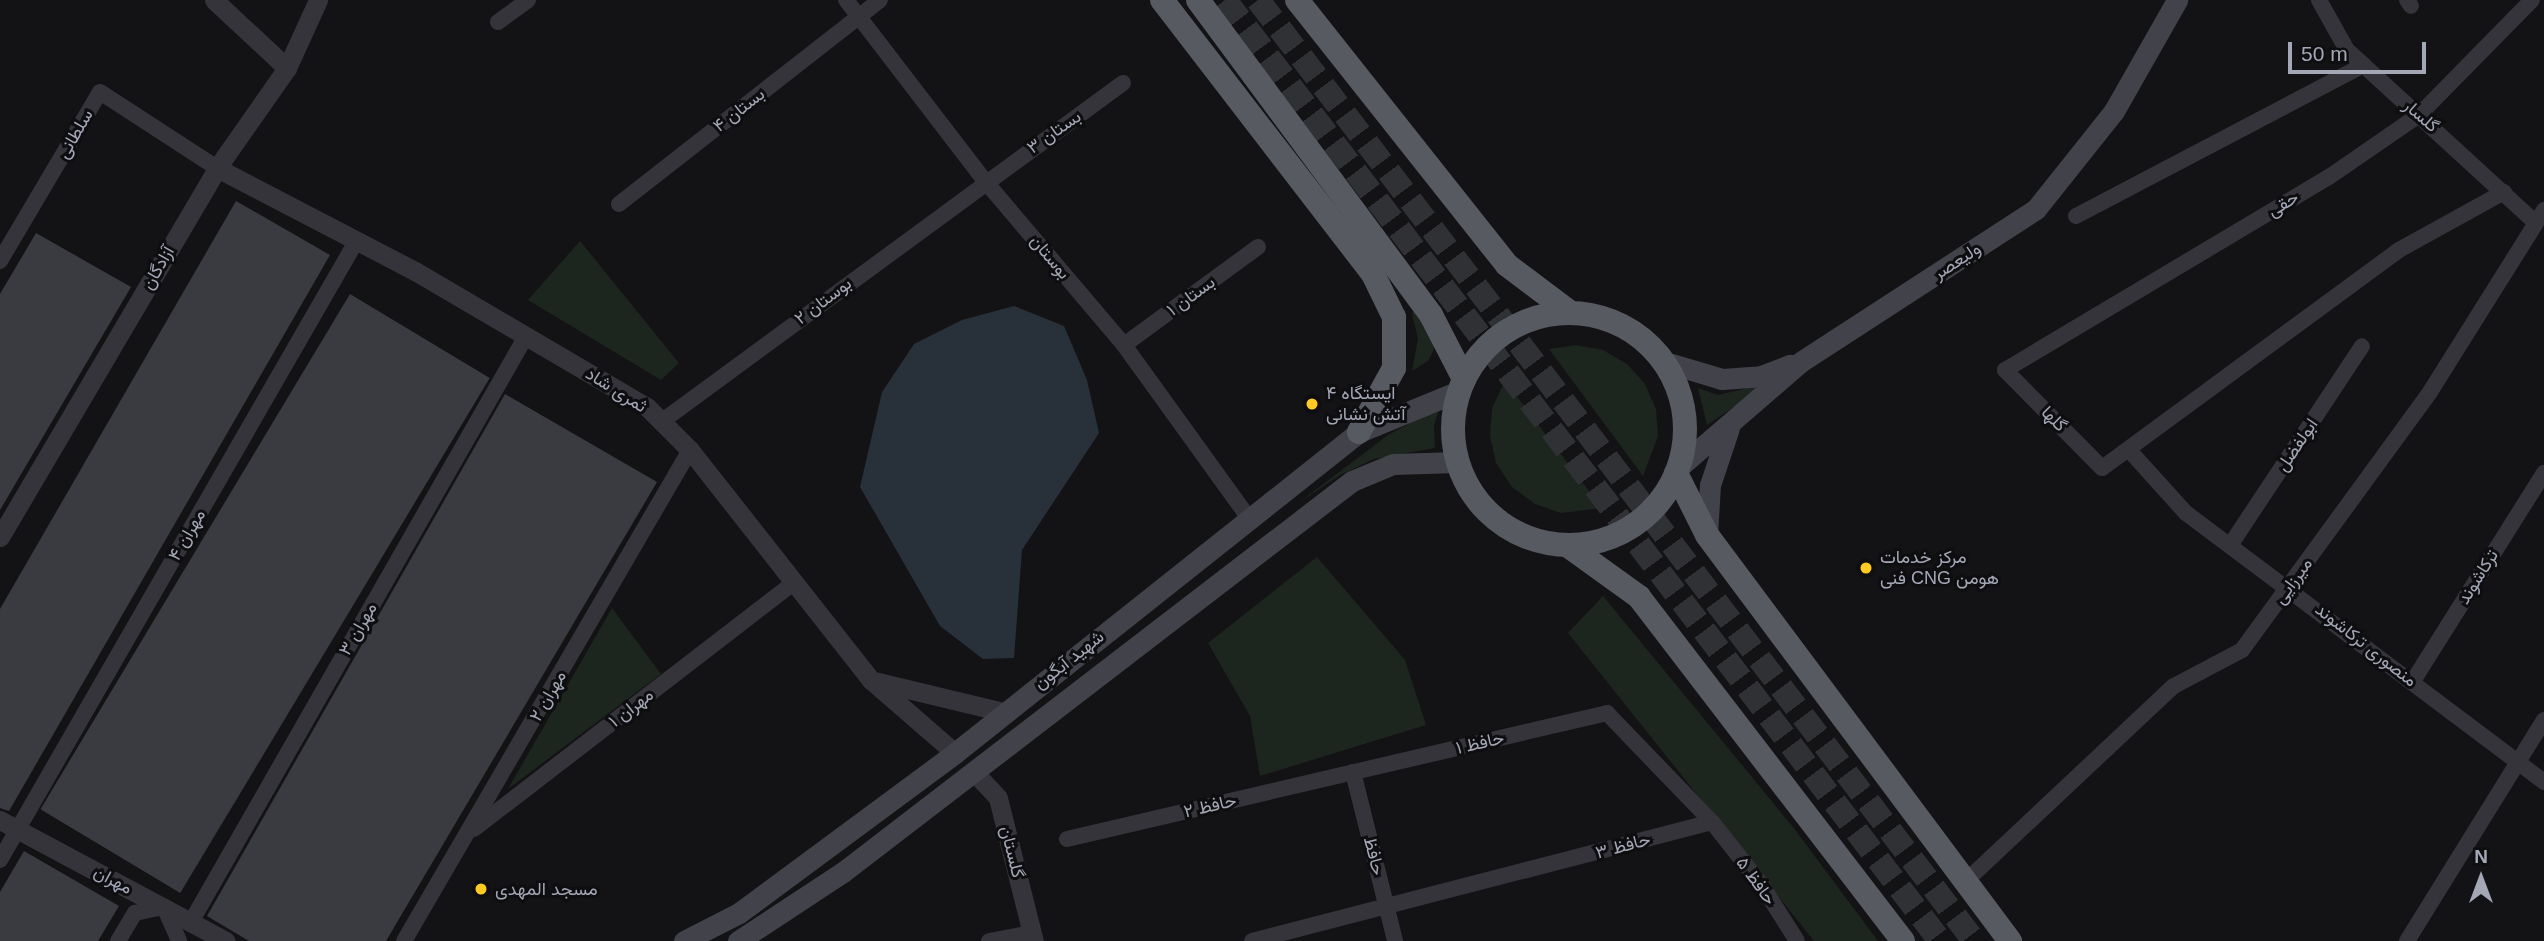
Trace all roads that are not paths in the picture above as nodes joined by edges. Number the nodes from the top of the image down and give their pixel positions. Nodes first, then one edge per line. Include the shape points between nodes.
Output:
1 (214, 0) edge
2 (318, 0) edge
3 (528, 0) edge
4 (846, 0) edge
5 (880, 0) edge
6 (1162, 0) edge
7 (1198, 0) edge
8 (1297, 0) edge
9 (2177, 0) edge
10 (2532, 0) edge
11 (2322, 1) edge
12 (859, 17) junction
13 (498, 22) dead end
14 (2364, 65) junction
15 (288, 68) junction
16 (1123, 83) dead end
17 (2419, 114) junction
18 (217, 168) junction
19 (985, 181) junction
20 (2504, 192) junction
21 (619, 204) dead end
22 (2076, 216) dead end
23 (2540, 216) edge
24 (357, 240) junction
25 (1258, 247) dead end
26 (0, 261) edge
27 (1571, 313) junction
28 (526, 336) junction
29 (1124, 345) junction
30 (2362, 346) dead end
31 (1802, 361) junction
32 (1665, 362) junction
33 (2005, 370) joint
34 (1462, 385) junction
35 (661, 422) junction
36 (1732, 423) junction
37 (1359, 432) junction
38 (690, 450) junction
39 (2129, 450) junction
40 (1457, 462) junction
41 (1678, 470) junction
42 (2544, 473) edge
43 (1249, 518) junction
44 (1707, 535) junction
45 (0, 537) edge
46 (2231, 544) junction
47 (1567, 545) junction
48 (794, 583) junction
49 (2289, 586) junction
50 (1131, 611) junction
51 (1152, 635) junction
52 (871, 680) junction
53 (2413, 681) junction
54 (1003, 712) junction
55 (2544, 720) edge
56 (955, 753) junction
57 (2520, 763) junction
58 (974, 772) junction
59 (1353, 772) junction
60 (2544, 782) edge
61 (0, 820) edge
62 (1712, 822) junction
63 (18, 830) junction
64 (468, 834) junction
65 (1067, 839) dead end
66 (0, 860) edge
67 (1966, 881) junction
68 (164, 907) junction
69 (1388, 909) junction
70 (191, 922) junction
71 (1033, 937) edge
72 (118, 941) edge
73 (178, 941) edge
74 (226, 941) edge
75 (404, 941) edge
76 (684, 941) edge
77 (738, 941) edge
78 (989, 941) edge
79 (1252, 941) edge
80 (1395, 941) edge
81 (1797, 941) edge
82 (1903, 941) edge
83 (2010, 941) edge
84 (2407, 941) edge

1 - 15 street
2 - 15 street, آزادگان
3 - 13 street
4 - 12 street, بوستان
5 - 12 street, بستان ۴
6 - 37 highway via 1373,274 1394,317 1394,368
7 - 34 highway via 1431,315
8 - 27 highway via 1507,265
9 - 31 main road, ولیعصر via 2114,111 2036,209
10 - 17 street, حقی
11 - 14 street, گلسار via 2347,50
12 - 19 street, بوستان
12 - 21 street, بستان ۴
14 - 17 street, گلسار
14 - 22 street
15 - 18 street, آزادگان
16 - 19 street, بستان ۳
17 - 20 street, گلسار
17 - 33 street, حقی via 2329,177
18 - 24 street, ثمری شاد
18 - 26 street, سلطانی via 100,92
18 - 45 street, آزادگان
19 - 29 street, بوستان
19 - 35 street, بوستان ۲
20 - 23 street, گلسار
20 - 39 street via 2399,250 2229,371
23 - 49 street, میرزایی via 2430,392
24 - 28 street, ثمری شاد
24 - 63 street, مهران ۴
25 - 29 street, بستان ۱
27 - 32 highway via 1618,325 1639,336
27 - 34 highway via 1547,315 1502,333 1484,349
28 - 35 street, ثمری شاد via 646,407
28 - 70 street, مهران ۳
29 - 43 street, بوستان
30 - 46 street, ابولفضل
31 - 32 main road via 1761,376 1722,379
31 - 36 main road, ولیعصر
32 - 41 highway via 1681,395 1686,431
33 - 39 street, گلها via 2102,468
34 - 37 main road, شهید آبگون
34 - 40 highway via 1452,426
35 - 38 street, ثمری شاد
36 - 41 main road, ولیعصر
36 - 44 main road via 1712,476
37 - 43 main road, شهید آبگون
38 - 48 street, ثمری شاد
38 - 64 street, مهران ۲
39 - 46 street, منصوری ترکاشوند via 2186,513
40 - 47 highway via 1473,495 1498,521 1531,539
40 - 51 main road, شهید آبگون via 1393,464 1352,481
41 - 44 highway
41 - 47 highway via 1654,508 1636,524 1614,536
42 - 53 street, ترکاشوند
43 - 50 main road, شهید آبگون
44 - 67 highway
46 - 49 street, منصوری ترکاشوند
47 - 82 highway via 1639,597
48 - 52 street, ثمری شاد
48 - 64 street, ۱ مهران
49 - 53 street, منصوری ترکاشوند
49 - 67 street, میرزایی via 2242,650 2174,686
50 - 51 main road
50 - 54 main road, شهید آبگون
51 - 58 main road, شهید آبگون
52 - 54 street
52 - 56 street, ثمری شاد
53 - 57 street, منصوری ترکاشوند
54 - 56 main road, شهید آبگون
55 - 57 street
56 - 76 main road, شهید آبگون via 739,913
57 - 60 street, منصوری ترکاشوند
57 - 84 street
58 - 71 street, گلستان via 998,798
58 - 77 main road, شهید آبگون via 843,872
59 - 62 street, حافظ ۱ via 1607,713
59 - 65 street, حافظ ۲
59 - 69 street, حافظ
61 - 63 street, مهران
62 - 69 street, حافظ ۳
62 - 81 street, حافظ ۵ via 1761,884
63 - 66 street, مهران ۴
63 - 68 street, مهران
64 - 75 street, مهران ۲
67 - 83 highway
68 - 70 street, مهران
68 - 72 street via 135,913
68 - 73 street
69 - 79 street, حافظ ۳
69 - 80 street, حافظ
70 - 74 street, مهران
71 - 78 street

